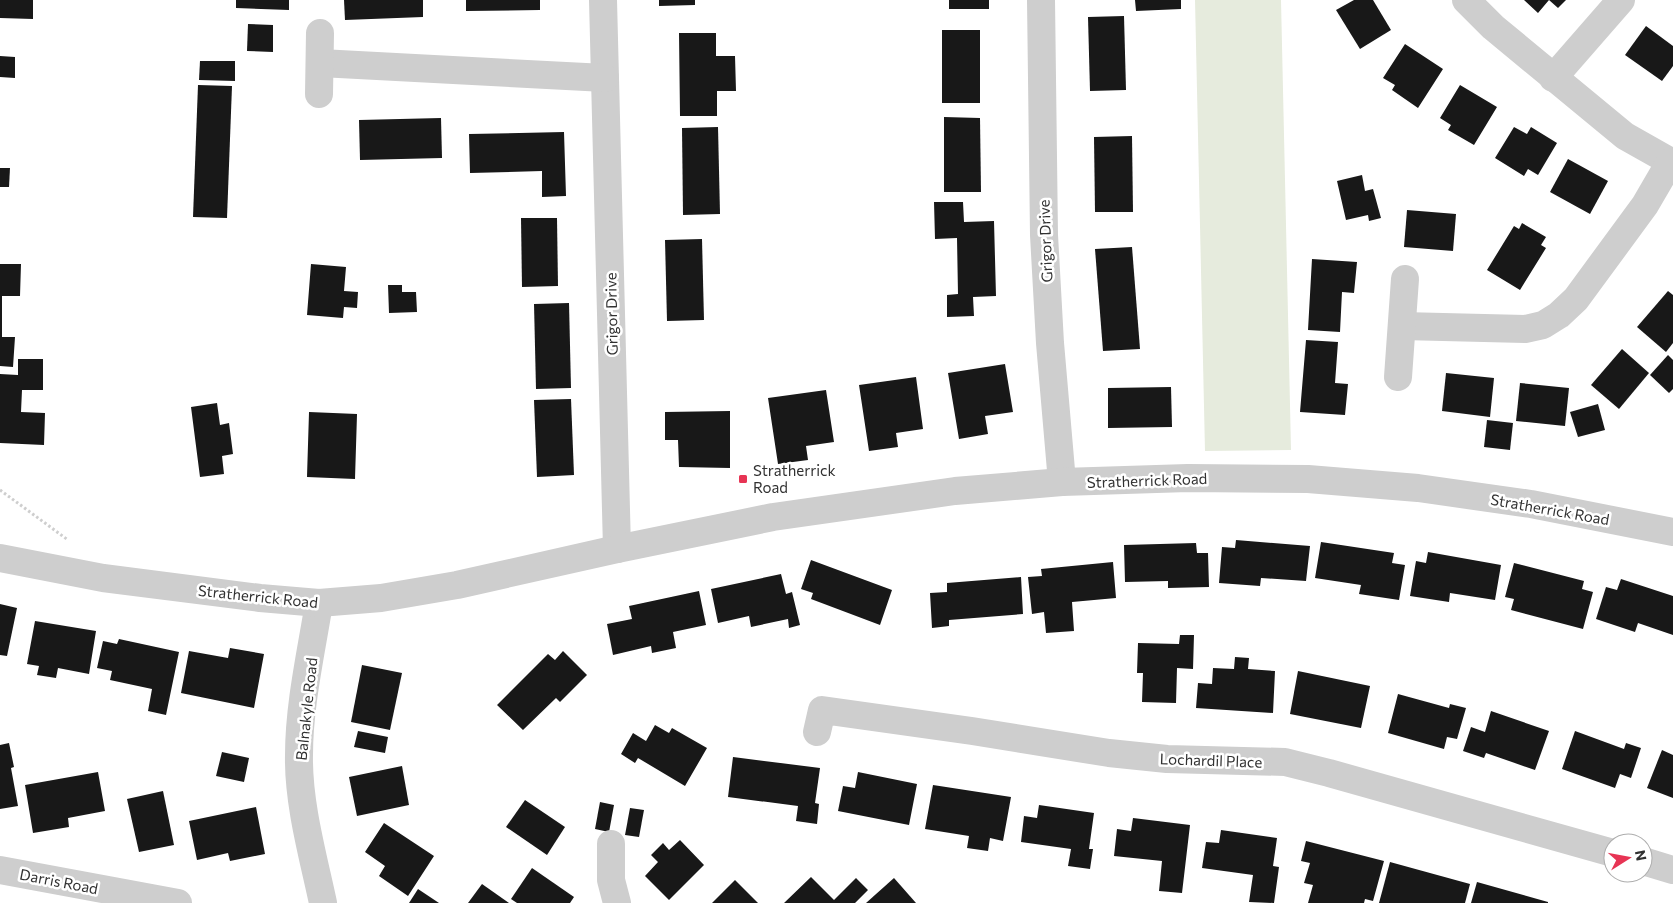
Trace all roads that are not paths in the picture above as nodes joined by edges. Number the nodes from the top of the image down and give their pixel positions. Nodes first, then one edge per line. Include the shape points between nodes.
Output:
1 (603, 0) edge
2 (1041, 0) edge
3 (1466, 0) edge
4 (1621, 0) edge
5 (320, 33) dead end
6 (320, 63) junction
7 (605, 78) junction
8 (1553, 78) junction
9 (319, 94) dead end
10 (1671, 162) edge
11 (1405, 279) dead end
12 (1402, 326) junction
13 (1398, 377) dead end
14 (1062, 482) junction
15 (1673, 532) edge
16 (617, 549) junction
17 (0, 558) edge
18 (319, 603) junction
19 (817, 732) dead end
20 (613, 844) dead end
21 (1603, 850) edge
22 (1653, 864) edge
23 (0, 870) edge
24 (1673, 870) edge
25 (178, 903) edge
26 (323, 903) edge
27 (617, 903) edge

1 - 7 street, Grigor Drive
2 - 14 street, Grigor Drive via 1044,235
3 - 8 street via 1492,27
4 - 8 street
5 - 6 street
6 - 7 street
6 - 9 street
7 - 16 street, Grigor Drive
8 - 10 street via 1626,136
10 - 12 street via 1645,205 1576,299 1543,325 1525,329
11 - 12 street
12 - 13 street
14 - 15 street, Stratherrick Road via 1308,479 1418,488 1531,504
14 - 16 street, Stratherrick Road via 955,491 773,517
16 - 18 street, Stratherrick Road via 448,586 381,598
17 - 18 street, Stratherrick Road via 79,574
18 - 26 street, Balnakyle Road via 298,756 303,805
19 - 21 street, Lochardil Place via 822,710 1109,754 1285,762
20 - 27 street via 611,880
22 - 24 street
23 - 25 street, Darris Road

